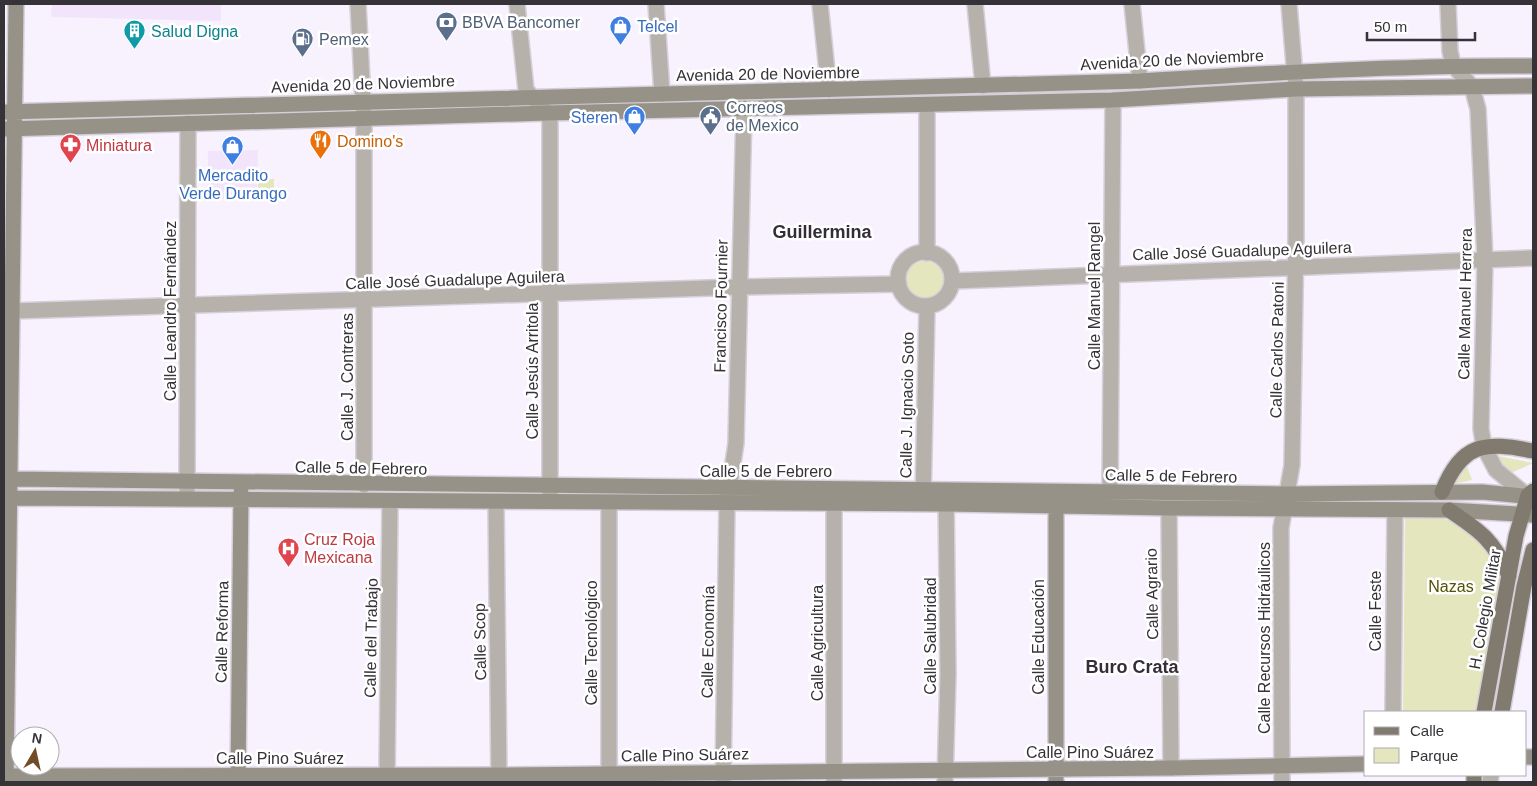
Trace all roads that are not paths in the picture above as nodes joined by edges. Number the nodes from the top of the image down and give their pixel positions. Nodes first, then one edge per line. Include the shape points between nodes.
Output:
1 (16, 4) edge
2 (358, 4) edge
3 (516, 4) edge
4 (656, 4) edge
5 (820, 4) edge
6 (975, 4) edge
7 (1132, 4) edge
8 (1289, 4) edge
9 (1448, 4) edge
10 (1453, 65) junction
11 (1533, 66) edge
12 (1295, 71) junction
13 (1140, 81) junction
14 (983, 86) junction
15 (1533, 86) edge
16 (1472, 87) junction
17 (1296, 89) junction
18 (829, 90) junction
19 (662, 94) junction
20 (529, 97) junction
21 (1113, 100) junction
22 (364, 102) junction
23 (927, 105) junction
24 (744, 108) junction
25 (10, 112) edge
26 (547, 113) junction
27 (364, 119) junction
28 (188, 124) junction
29 (9, 129) edge
30 (927, 253) junction
31 (1533, 258) edge
32 (1485, 260) junction
33 (1296, 266) junction
34 (1111, 274) junction
35 (952, 281) junction
36 (899, 284) junction
37 (739, 287) junction
38 (550, 294) junction
39 (365, 300) junction
40 (187, 306) junction
41 (927, 306) junction
42 (12, 311) junction
43 (1484, 447) junction
44 (1533, 451) edge
45 (7, 481) edge
46 (187, 482) junction
47 (241, 483) junction
48 (364, 485) junction
49 (550, 487) junction
50 (1442, 492) junction
51 (1110, 493) junction
52 (728, 496) junction
53 (1532, 496) edge
54 (923, 497) junction
55 (946, 497) junction
56 (10, 498) junction
57 (1056, 499) junction
58 (187, 500) junction
59 (241, 500) junction
60 (390, 502) junction
61 (496, 502) junction
62 (1285, 502) junction
63 (550, 503) junction
64 (609, 503) junction
65 (834, 504) junction
66 (1169, 508) junction
67 (1394, 510) junction
68 (1448, 510) junction
69 (1528, 514) edge
70 (1533, 550) edge
71 (1509, 576) junction
72 (1393, 711) edge
73 (1484, 711) edge
74 (1502, 711) edge
75 (1364, 764) edge
76 (1282, 766) junction
77 (1171, 768) junction
78 (387, 775) junction
79 (945, 776) edge
80 (1056, 776) edge
81 (723, 777) edge
82 (834, 777) edge
83 (5, 778) edge
84 (499, 778) edge
85 (609, 778) edge
86 (238, 779) edge
87 (1282, 782) edge

1 - 25 street
2 - 22 street, Calle J. Contreras
3 - 20 street
4 - 19 street
5 - 18 street
6 - 14 street
7 - 13 street
8 - 12 street, Calle Carlos Patoni
9 - 10 street
10 - 11 street, Avenida 20 de Noviembre
10 - 12 street, Avenida 20 de Noviembre
10 - 16 street
12 - 13 street, Avenida 20 de Noviembre
12 - 17 street, Calle Carlos Patoni
13 - 14 street, Avenida 20 de Noviembre
14 - 18 street, Avenida 20 de Noviembre
15 - 16 street, Avenida 20 de Noviembre
16 - 17 street, Avenida 20 de Noviembre
16 - 32 street, Calle Manuel Herrera via 1478,109
17 - 21 street, Avenida 20 de Noviembre
17 - 33 street, Calle Carlos Patoni
18 - 19 street, Avenida 20 de Noviembre
19 - 20 street, Avenida 20 de Noviembre
20 - 22 street, Avenida 20 de Noviembre
20 - 26 street
21 - 23 street, Avenida 20 de Noviembre
21 - 34 street, Calle Manuel Rangel
22 - 25 street, Avenida 20 de Noviembre
22 - 27 street, Calle J. Contreras
23 - 24 street, Avenida 20 de Noviembre
23 - 30 street
24 - 26 street, Avenida 20 de Noviembre
24 - 37 street, Francisco Fournier
25 - 29 street
26 - 27 street, Avenida 20 de Noviembre
26 - 38 street, Calle Jesús Arritola via 550,131
27 - 28 street, Avenida 20 de Noviembre
27 - 39 street, Calle J. Contreras
28 - 29 street, Avenida 20 de Noviembre
28 - 40 street, Calle Leandro Fernández
29 - 42 street
30 - 35 street via 935,254 948,265
30 - 36 street via 919,253 905,262
31 - 32 street, Calle José Guadalupe Aguilera
32 - 33 street, Calle José Guadalupe Aguilera
32 - 43 street, Calle Manuel Herrera via 1480,411
33 - 34 street, Calle José Guadalupe Aguilera
33 - 62 street, Calle Carlos Patoni via 1292,465
34 - 35 street, Calle José Guadalupe Aguilera
34 - 51 street, Calle Manuel Rangel
35 - 41 street via 941,301
36 - 37 street, Calle José Guadalupe Aguilera
36 - 41 street via 909,300
37 - 38 street, Calle José Guadalupe Aguilera
37 - 52 street, Francisco Fournier via 736,443
38 - 39 street, Calle José Guadalupe Aguilera
38 - 49 street, Calle Jesús Arritola
39 - 40 street, Calle José Guadalupe Aguilera
39 - 48 street, Calle J. Contreras
40 - 42 street, Calle José Guadalupe Aguilera
40 - 46 street, Calle Leandro Fernández
41 - 54 street, Calle J. Ignacio Soto
42 - 45 street
43 - 44 main road
43 - 50 main road via 1457,463
43 - 53 street, Calle Manuel Herrera via 1496,470
45 - 46 street, Calle 5 de Febrero
45 - 56 street
46 - 47 street, Calle 5 de Febrero
46 - 58 street, Calle Leandro Fernández
47 - 48 street, Calle 5 de Febrero
47 - 59 street, Calle Reforma
48 - 49 street, Calle 5 de Febrero
49 - 52 street, Calle 5 de Febrero
49 - 63 street, Calle Jesús Arritola
50 - 53 street, Calle 5 de Febrero
50 - 62 street, Calle 5 de Febrero
51 - 57 street, Calle 5 de Febrero
51 - 62 street, Calle 5 de Febrero
52 - 54 street, Calle 5 de Febrero
52 - 64 street, Calle 5 de Febrero
52 - 65 street, Calle 5 de Febrero
52 - 81 street, Calle Economía
53 - 69 main road, H. Colegio Militar
54 - 55 street, Calle 5 de Febrero
54 - 65 street, Calle 5 de Febrero
55 - 57 street, Calle 5 de Febrero
55 - 79 street, Calle Salubridad via 948,674
56 - 58 street, Calle 5 de Febrero
56 - 83 street
57 - 66 street, Calle 5 de Febrero
57 - 80 street, Calle Educación
58 - 59 street, Calle 5 de Febrero
59 - 60 street, Calle 5 de Febrero
59 - 86 street, Calle Reforma
60 - 61 street, Calle 5 de Febrero
60 - 78 street, Calle del Trabajo
61 - 63 street, Calle 5 de Febrero
61 - 84 street, Calle Scop
62 - 66 street, Calle 5 de Febrero
62 - 67 street, Calle 5 de Febrero
62 - 76 street, Calle Recursos Hidráulicos via 1281,528
63 - 64 street, Calle 5 de Febrero
64 - 85 street, Calle Tecnológico
65 - 82 street, Calle Agricultura
66 - 77 street, Calle Agrario
67 - 68 street, Calle 5 de Febrero
67 - 72 street, Calle Feste
68 - 69 street, Calle 5 de Febrero
68 - 71 main road via 1491,541
69 - 71 main road, H. Colegio Militar
70 - 74 main road
71 - 73 main road, H. Colegio Militar
75 - 76 street, Calle Pino Suárez
76 - 77 street, Calle Pino Suárez
76 - 87 street, Calle Recursos Hidráulicos
77 - 80 street, Calle Pino Suárez
78 - 84 street, Calle Pino Suárez
78 - 86 street, Calle Pino Suárez
79 - 80 street, Calle Pino Suárez
79 - 82 street, Calle Pino Suárez
81 - 82 street, Calle Pino Suárez
81 - 85 street, Calle Pino Suárez
83 - 86 street, Calle Pino Suárez
84 - 85 street, Calle Pino Suárez

